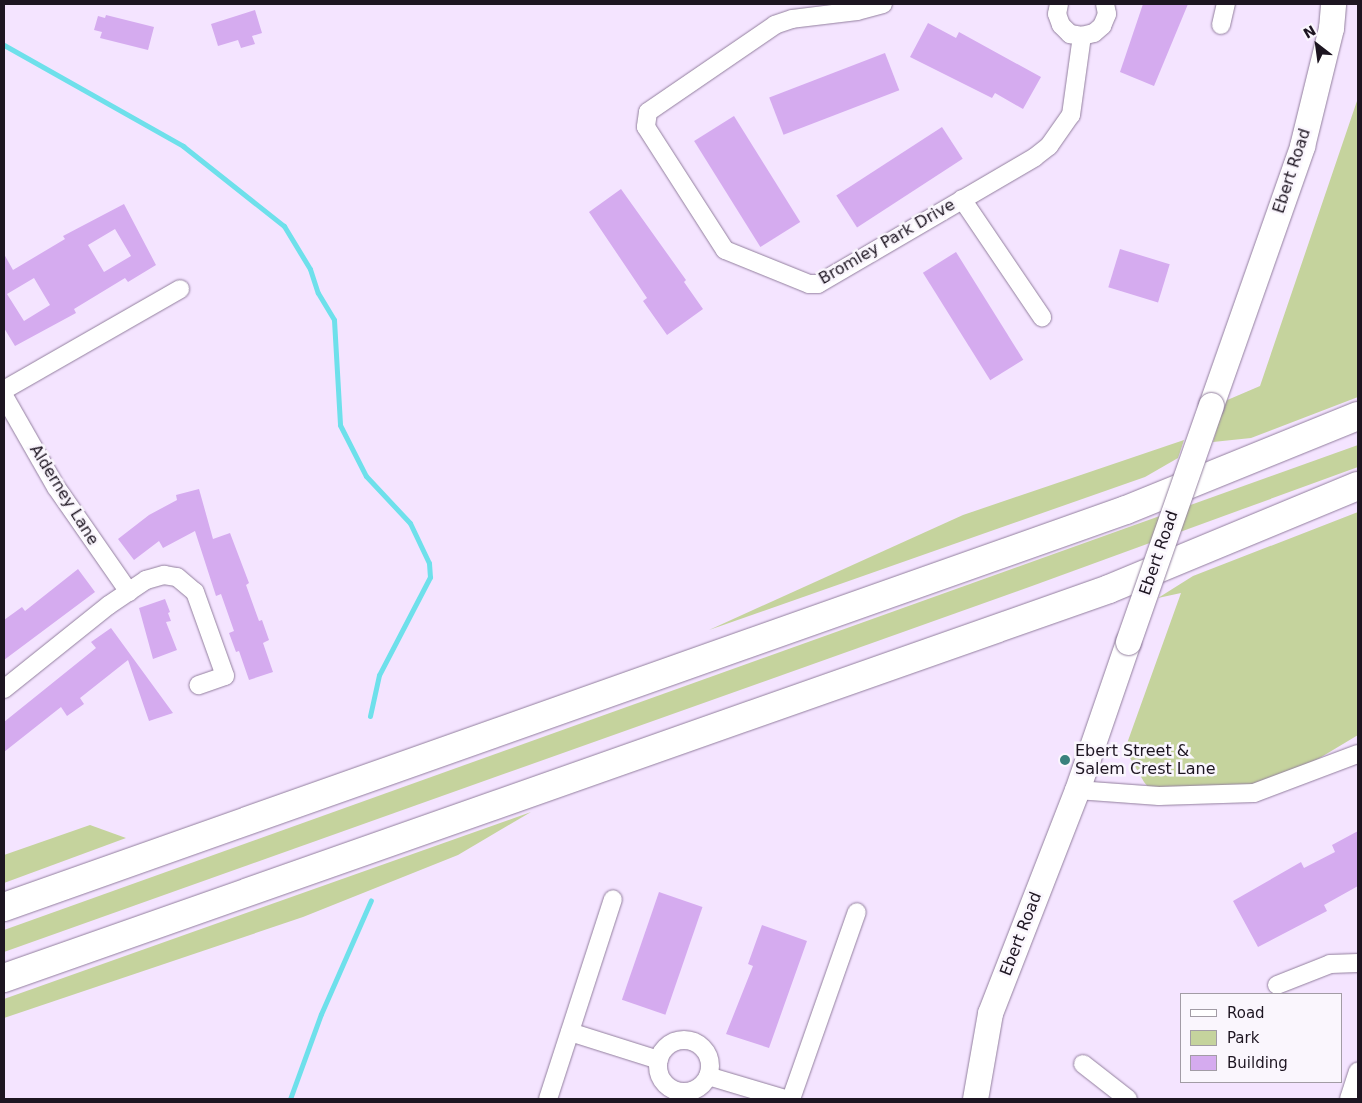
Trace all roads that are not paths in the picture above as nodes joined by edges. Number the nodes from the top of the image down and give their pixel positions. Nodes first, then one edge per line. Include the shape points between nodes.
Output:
1 (883, 4) edge
2 (1058, 4) edge
3 (1106, 4) edge
4 (1226, 4) edge
5 (1334, 4) edge
6 (1221, 25) dead end
7 (1082, 36) junction
8 (962, 200) junction
9 (180, 288) dead end
10 (1042, 318) dead end
11 (4, 390) edge
12 (4, 396) edge
13 (1358, 416) edge
14 (1358, 486) edge
15 (129, 592) junction
16 (199, 685) dead end
17 (4, 689) edge
18 (1358, 754) edge
19 (1077, 790) junction
20 (613, 900) dead end
21 (4, 907) edge
22 (857, 912) dead end
23 (1358, 963) edge
24 (4, 978) edge
25 (1277, 985) dead end
26 (570, 1032) junction
27 (659, 1060) junction
28 (1082, 1064) dead end
29 (1358, 1071) edge
30 (708, 1076) junction
31 (548, 1099) edge
32 (785, 1099) edge
33 (791, 1099) edge
34 (975, 1099) edge
35 (1128, 1099) edge
36 (1348, 1099) edge

1 - 8 street, Bromley Park Drive via 857,11 792,19 775,25 648,112 646,127 725,250 809,284 818,284
2 - 7 street via 1061,26 1070,34
3 - 7 street via 1107,14 1102,26 1094,33
4 - 6 street
5 - 19 main road, Ebert Road, bridge via 1302,146
7 - 8 street, Bromley Park Drive via 1071,115 1062,131 1034,157
8 - 10 street
9 - 11 street
12 - 15 street, Alderney Lane via 56,487
13 - 21 highway via 1126,510
14 - 24 highway via 1109,589
15 - 16 street via 146,580 164,575 177,577 195,592 225,676
15 - 17 street
18 - 19 street via 1254,793 1159,796
19 - 34 main road, Ebert Road via 990,1013
20 - 26 street
22 - 33 street
23 - 25 street via 1330,964
26 - 27 street
26 - 31 street
27 - 30 street via 658,1070 663,1082 674,1090 687,1092 700,1087
27 - 30 street via 668,1046 681,1040 694,1042 705,1050 710,1063
28 - 35 street
29 - 36 street
30 - 32 street

